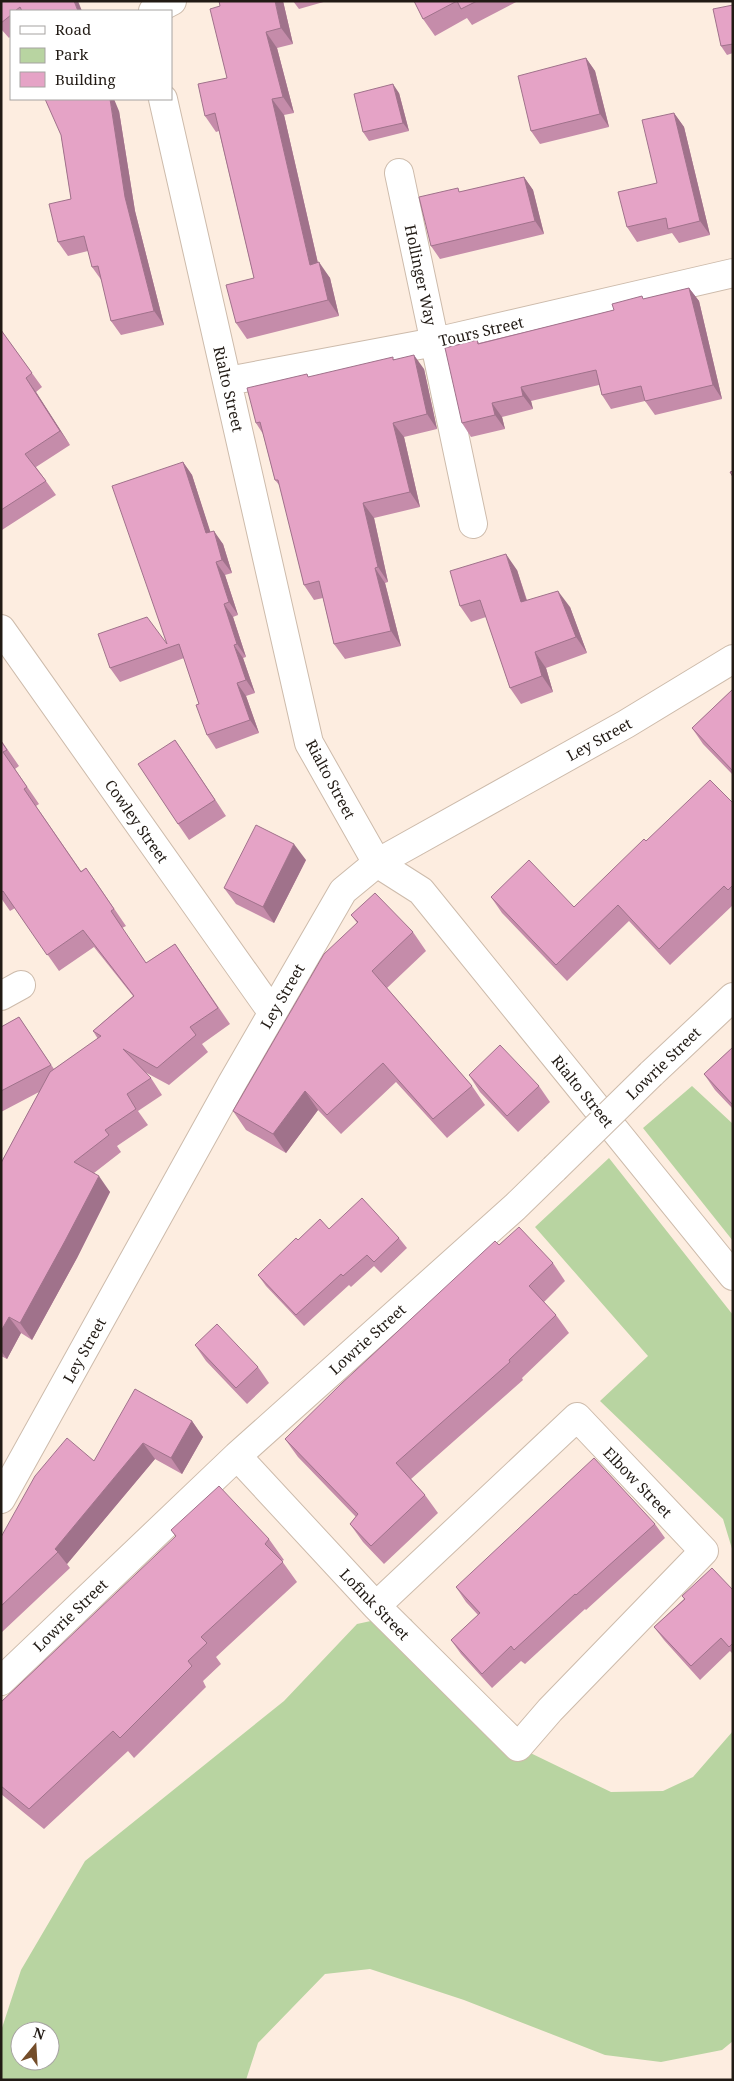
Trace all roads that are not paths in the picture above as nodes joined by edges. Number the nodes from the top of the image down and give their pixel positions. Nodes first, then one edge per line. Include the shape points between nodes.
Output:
1 (172, 1) edge
2 (155, 10) edge
3 (163, 100) edge
4 (399, 172) dead end
5 (733, 273) edge
6 (435, 342) junction
7 (228, 381) junction
8 (474, 524) dead end
9 (1, 629) edge
10 (733, 659) edge
11 (377, 863) junction
12 (733, 997) edge
13 (272, 1012) junction
14 (733, 1276) edge
15 (237, 1456) junction
16 (1, 1499) edge
17 (376, 1606) junction
18 (1, 1681) edge
19 (518, 1747) joint

1 - 2 street
3 - 7 street, Rialto Street
4 - 6 street, Hollinger Way
5 - 6 street, Tours Street
6 - 7 street, Tours Street
6 - 8 street, Hollinger Way
7 - 11 street, Rialto Street via 309,743
9 - 13 street, Cowley Street
10 - 11 street, Ley Street via 626,724
11 - 13 street, Ley Street via 343,890
11 - 14 street, Rialto Street via 421,891
12 - 15 street, Lowrie Street, bridge via 515,1207
13 - 16 street, Ley Street
15 - 17 street, Lofink Street
15 - 18 street, Lowrie Street
17 - 19 street, Lofink Street
17 - 19 street, Elbow Street via 577,1417 704,1550

